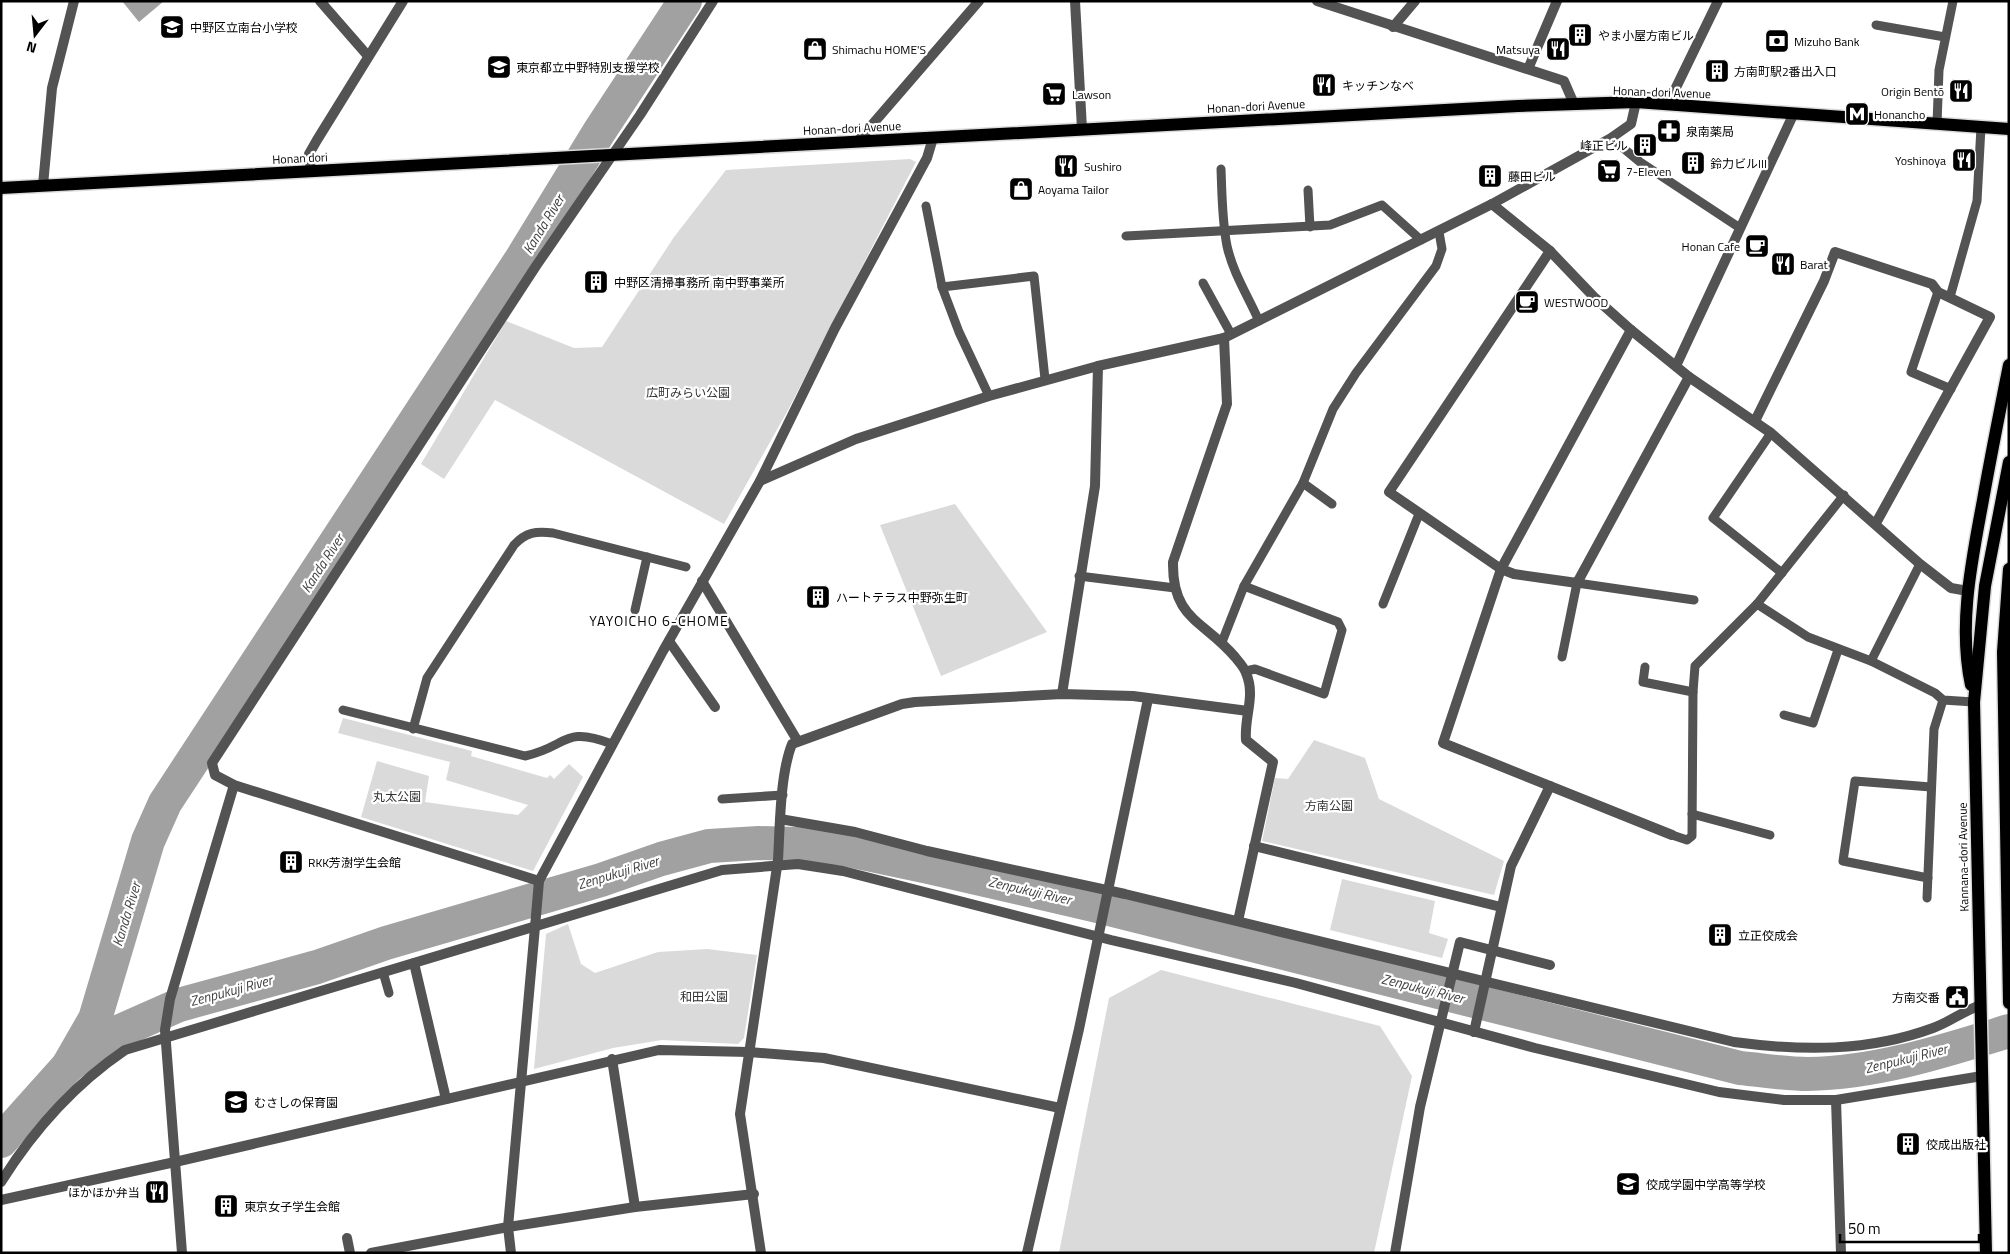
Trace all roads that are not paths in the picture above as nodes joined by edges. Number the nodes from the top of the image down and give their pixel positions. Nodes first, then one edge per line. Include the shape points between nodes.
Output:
1 (74, 1) edge
2 (320, 1) edge
3 (403, 1) edge
4 (713, 1) edge
5 (979, 1) edge
6 (1074, 1) edge
7 (1317, 1) edge
8 (1415, 1) edge
9 (1557, 1) edge
10 (1953, 1) edge
11 (1714, 2) edge
12 (1345, 6) edge
13 (1876, 25) dead end
14 (1393, 27) junction
15 (1945, 37) junction
16 (368, 56) junction
17 (1528, 69) junction
18 (1636, 102) junction
19 (1574, 104) junction
20 (1668, 104) junction
21 (1794, 113) junction
22 (1937, 124) junction
23 (1981, 127) junction
24 (1082, 129) junction
25 (2009, 129) edge
26 (933, 138) junction
27 (1611, 138) junction
28 (858, 141) junction
29 (606, 156) junction
30 (1221, 168) dead end
31 (311, 171) junction
32 (44, 185) junction
33 (1, 188) edge
34 (1308, 190) dead end
35 (1492, 204) junction
36 (926, 206) dead end
37 (1310, 227) junction
38 (1740, 228) junction
39 (1224, 230) junction
40 (1439, 232) junction
41 (1126, 236) dead end
42 (1421, 240) junction
43 (1550, 251) junction
44 (1203, 283) dead end
45 (942, 287) junction
46 (1938, 292) junction
47 (1950, 297) junction
48 (1259, 321) junction
49 (1631, 330) junction
50 (1228, 336) junction
51 (2009, 365) edge
52 (1098, 366) junction
53 (1676, 366) junction
54 (1689, 377) junction
55 (1045, 379) junction
56 (1951, 389) junction
57 (989, 396) junction
58 (1755, 421) junction
59 (1771, 433) junction
60 (2009, 462) edge
61 (760, 481) junction
62 (1303, 483) junction
63 (1844, 495) junction
64 (1332, 504) dead end
65 (1419, 514) junction
66 (1876, 523) junction
67 (647, 557) junction
68 (1920, 564) junction
69 (686, 567) dead end
70 (1501, 569) junction
71 (2009, 569) edge
72 (1782, 573) junction
73 (1079, 576) junction
74 (702, 581) junction
75 (1577, 583) junction
76 (1244, 586) junction
77 (1175, 588) junction
78 (1968, 591) junction
79 (1694, 600) dead end
80 (1383, 604) dead end
81 (1757, 604) junction
82 (635, 610) dead end
83 (669, 641) junction
84 (1222, 642) junction
85 (1838, 650) junction
86 (1562, 657) dead end
87 (1871, 661) junction
88 (1645, 667) dead end
89 (1246, 671) junction
90 (1693, 692) junction
91 (1062, 694) junction
92 (2009, 697) edge
93 (1148, 699) junction
94 (1943, 700) junction
95 (1974, 702) junction
96 (714, 707) dead end
97 (343, 710) dead end
98 (1248, 711) junction
99 (1784, 715) dead end
100 (2003, 719) junction
101 (413, 729) junction
102 (797, 740) junction
103 (612, 744) junction
104 (234, 785) junction
105 (1550, 786) junction
106 (1930, 787) junction
107 (783, 795) junction
108 (722, 798) dead end
109 (2006, 801) edge
110 (1692, 814) junction
111 (780, 819) junction
112 (1672, 835) joint
113 (1770, 835) dead end
114 (1254, 846) junction
115 (778, 862) junction
116 (1928, 878) junction
117 (538, 885) junction
118 (1108, 896) junction
119 (1927, 898) dead end
120 (1501, 907) junction
121 (1238, 921) junction
122 (535, 923) junction
123 (2008, 925) edge
124 (1099, 932) junction
125 (414, 963) junction
126 (1550, 965) dead end
127 (383, 972) junction
128 (1485, 982) junction
129 (390, 993) dead end
130 (2009, 1003) edge
131 (1981, 1005) junction
132 (1475, 1027) junction
133 (165, 1034) junction
134 (749, 1052) junction
135 (612, 1059) junction
136 (1982, 1076) junction
137 (521, 1081) junction
138 (446, 1099) junction
139 (1836, 1100) junction
140 (1060, 1108) junction
141 (176, 1162) junction
142 (1, 1182) edge
143 (754, 1194) junction
144 (1, 1200) edge
145 (635, 1208) junction
146 (508, 1227) junction
147 (347, 1238) dead end
148 (182, 1253) edge
149 (350, 1253) edge
150 (371, 1253) edge
151 (511, 1253) edge
152 (761, 1253) edge
153 (1027, 1253) edge
154 (1394, 1253) edge
155 (1841, 1253) edge
156 (1986, 1253) edge

1 - 32 street via 52,88
2 - 16 street
3 - 16 street
4 - 29 street
5 - 28 street
6 - 24 street
7 - 12 street
8 - 14 street
9 - 17 street
10 - 15 lane
11 - 20 street
12 - 14 street
13 - 15 lane
14 - 17 street
15 - 22 lane
16 - 31 street via 309,154
17 - 19 street via 1564,81
18 - 19 main road, Honan-dori Avenue
18 - 20 main road, Honan-dori Avenue
18 - 27 street via 1631,124
19 - 24 main road, Honan-dori Avenue
20 - 21 main road, Honan-dori Avenue
21 - 22 main road, Honan-dori Avenue
21 - 38 street
22 - 23 main road
23 - 25 main road
23 - 47 lane via 1977,202
24 - 26 main road, Honan-dori Avenue
26 - 28 main road, Honan-dori Avenue
26 - 61 street via 927,158 835,328
27 - 35 street
27 - 38 lane via 1640,162
28 - 29 main road, Honan-dori Avenue
29 - 31 main road, Honan dori
29 - 104 street via 212,763 215,775
30 - 39 lane
31 - 32 main road, Honan dori
32 - 33 main road, Honan dori
34 - 37 lane
35 - 40 street
35 - 43 street
36 - 45 lane
37 - 39 lane
37 - 42 lane via 1330,225 1382,205
38 - 53 street
39 - 41 lane
39 - 48 lane via 1236,272
40 - 42 street
40 - 62 lane via 1442,250 1436,266 1333,409
42 - 48 street
43 - 49 street
43 - 65 street via 1389,492
44 - 50 lane
45 - 55 lane via 1034,276
45 - 57 lane
46 - 47 street
46 - 56 lane via 1911,372
46 - 58 street via 1932,284 1834,252 1824,281
47 - 56 street via 1990,317
48 - 50 street
49 - 53 street
49 - 70 street
50 - 52 street
50 - 77 street via 1227,404 1173,562
51 - 78 main road
52 - 55 street
52 - 73 street via 1095,486
53 - 54 street
54 - 58 street
54 - 75 street
55 - 57 street
56 - 66 street
57 - 61 street via 850,442
58 - 59 street
59 - 63 street
59 - 72 lane via 1713,518
60 - 95 main road, Kannana-dori Avenue via 1986,586
61 - 74 street
62 - 64 lane
62 - 76 lane
63 - 66 street
63 - 72 lane
65 - 70 street
65 - 80 lane
66 - 68 street
67 - 69 lane
67 - 82 lane
67 - 101 lane via 553,533 534,532 519,539 427,678
68 - 78 street via 1951,588
68 - 87 lane
70 - 75 street via 1514,574
70 - 105 street via 1443,743
71 - 100 main road via 2003,630
72 - 81 lane
73 - 77 lane
73 - 91 street
74 - 83 street
74 - 102 street
75 - 79 lane
75 - 86 lane
76 - 84 lane
76 - 89 lane via 1338,622 1342,630 1324,694 1255,669
77 - 84 street via 1187,614
78 - 95 main road via 1965,649
81 - 85 lane via 1808,637
81 - 90 lane via 1695,666
83 - 96 street
83 - 103 street
84 - 89 street
85 - 87 lane
85 - 99 lane via 1813,723
87 - 94 lane
88 - 90 lane via 1643,682
89 - 98 street via 1251,702
90 - 110 lane
91 - 93 street
91 - 102 street via 902,704
92 - 100 main road
93 - 98 street
93 - 118 street
94 - 95 lane
94 - 106 lane via 1934,729
95 - 131 main road, Kannana-dori Avenue
97 - 101 lane
98 - 114 street via 1246,740 1273,762
100 - 109 main road
101 - 103 lane via 525,756 539,753 575,735 590,736
102 - 107 street via 792,744 788,757
103 - 117 street
104 - 117 street
104 - 133 street via 170,999
105 - 112 street
105 - 120 street via 1511,866
106 - 116 lane
106 - 116 lane via 1855,781 1843,861
107 - 108 lane
107 - 111 street
109 - 123 main road
110 - 112 lane via 1692,836 1687,840
110 - 113 lane
111 - 115 street
111 - 118 street via 855,832
114 - 120 street
114 - 121 street
115 - 122 street via 722,870
115 - 124 street via 843,871
115 - 134 street
116 - 119 lane
117 - 122 street
118 - 121 street
118 - 124 street
120 - 128 street
121 - 128 street
122 - 125 street
122 - 137 street
123 - 130 main road
124 - 132 street
124 - 140 street
125 - 127 street
125 - 138 street
126 - 154 street, bridge via 1460,942 1420,1107
127 - 129 lane
127 - 133 street
128 - 131 street via 1734,1042 1786,1049 1840,1048 1889,1040 1935,1028 1963,1011
128 - 132 street
131 - 136 main road, Kannana-dori Avenue
132 - 139 street via 1719,1092 1784,1100
133 - 141 street
133 - 142 street via 125,1050 98,1068 16,1157
134 - 135 street via 659,1050
134 - 140 street via 824,1058
134 - 143 street via 740,1114
135 - 137 street
135 - 145 street
136 - 139 street
136 - 156 main road, Kannana-dori Avenue
137 - 138 street
137 - 146 street
138 - 141 street
139 - 155 street
140 - 153 street
141 - 144 street
141 - 148 street
143 - 145 street
143 - 152 street
145 - 146 street
146 - 150 street
146 - 151 street
147 - 149 street

